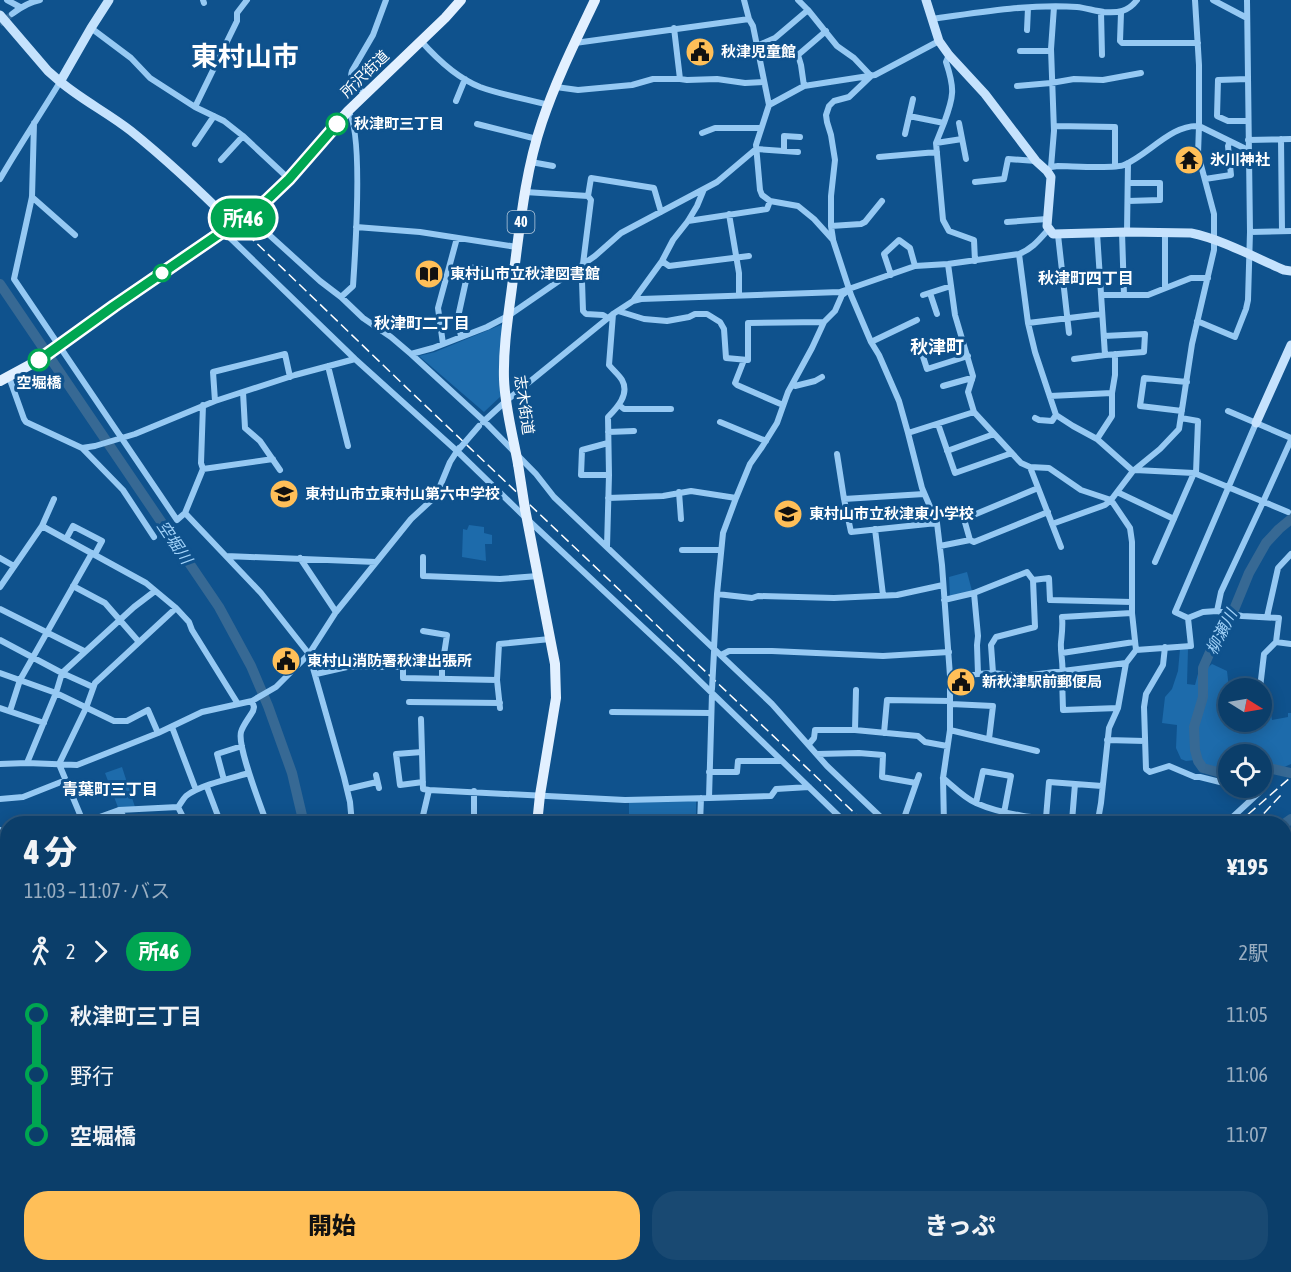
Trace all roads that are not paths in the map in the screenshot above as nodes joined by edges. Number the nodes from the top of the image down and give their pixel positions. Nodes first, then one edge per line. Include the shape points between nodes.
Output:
1 (7, 0) edge
2 (40, 0) edge
3 (109, 0) edge
4 (247, 0) edge
5 (386, 0) edge
6 (461, 0) edge
7 (594, 0) edge
8 (744, 0) edge
9 (798, 0) edge
10 (927, 0) edge
11 (1018, 0) edge
12 (1137, 0) edge
13 (1195, 0) edge
14 (1213, 0) edge
15 (1247, 0) edge
16 (20, 7) junction
17 (1054, 7) junction
18 (1020, 8) junction
19 (1028, 8) junction
20 (808, 10) junction
21 (1101, 12) junction
22 (1121, 13) junction
23 (12, 14) tunnel mouth
24 (0, 15) edge
25 (1247, 18) junction
26 (749, 19) junction
27 (932, 19) junction
28 (91, 28) junction
29 (674, 28) junction
30 (1027, 30) dead end
31 (826, 31) junction
32 (939, 40) junction
33 (421, 41) junction
34 (575, 43) junction
35 (1198, 43) junction
36 (757, 46) junction
37 (1020, 51) dead end
38 (1051, 51) junction
39 (949, 55) junction
40 (1102, 55) dead end
41 (1141, 73) dead end
42 (871, 76) junction
43 (680, 78) junction
44 (465, 79) junction
45 (1248, 79) junction
46 (60, 82) junction
47 (764, 82) junction
48 (1052, 83) junction
49 (804, 86) junction
50 (1017, 86) dead end
51 (556, 87) junction
52 (366, 94) junction
53 (913, 99) dead end
54 (456, 101) dead end
55 (549, 105) junction
56 (769, 105) junction
57 (195, 107) junction
58 (348, 111) junction
59 (214, 116) junction
60 (909, 116) junction
61 (1248, 121) junction
62 (34, 123) junction
63 (944, 123) junction
64 (959, 123) dead end
65 (477, 124) dead end
66 (1054, 126) junction
67 (1199, 126) junction
68 (761, 128) junction
69 (702, 133) dead end
70 (905, 134) dead end
71 (243, 136) junction
72 (800, 137) dead end
73 (537, 139) junction
74 (962, 139) junction
75 (1281, 139) junction
76 (1291, 139) edge
77 (1248, 140) junction
78 (1230, 141) junction
79 (936, 143) junction
80 (195, 144) dead end
81 (756, 149) junction
82 (1248, 150) junction
83 (784, 151) junction
84 (798, 152) dead end
85 (937, 152) junction
86 (879, 157) dead end
87 (966, 159) dead end
88 (221, 160) dead end
89 (1036, 161) junction
90 (531, 162) junction
91 (1128, 163) junction
92 (553, 166) dead end
93 (1114, 166) junction
94 (1049, 169) junction
95 (0, 179) edge
96 (289, 179) junction
97 (1204, 179) junction
98 (975, 182) dead end
99 (1128, 183) junction
100 (704, 189) junction
101 (525, 192) junction
102 (588, 196) junction
103 (32, 197) junction
104 (770, 201) junction
105 (882, 201) dead end
106 (1128, 201) junction
107 (661, 212) junction
108 (729, 214) junction
109 (1047, 219) junction
110 (688, 221) junction
111 (1006, 222) dead end
112 (232, 225) junction
113 (831, 226) junction
114 (356, 227) junction
115 (1048, 230) junction
116 (1282, 231) junction
117 (1291, 231) edge
118 (1125, 232) junction
119 (1250, 232) junction
120 (1096, 233) junction
121 (1165, 233) junction
122 (75, 235) dead end
123 (1058, 235) junction
124 (457, 238) junction
125 (833, 240) junction
126 (1215, 241) junction
127 (517, 247) junction
128 (1019, 254) junction
129 (1249, 255) junction
130 (749, 256) dead end
131 (736, 258) junction
132 (662, 261) junction
133 (975, 261) junction
134 (583, 264) junction
135 (948, 264) junction
136 (915, 266) junction
137 (1291, 271) edge
138 (514, 274) junction
139 (891, 275) junction
140 (1208, 278) junction
141 (582, 281) dead end
142 (951, 286) junction
143 (1165, 288) junction
144 (849, 290) junction
145 (739, 295) junction
146 (1101, 295) junction
147 (1125, 295) junction
148 (341, 297) junction
149 (633, 301) junction
150 (613, 314) junction
151 (937, 314) dead end
152 (1102, 314) junction
153 (508, 316) junction
154 (1068, 318) junction
155 (917, 320) dead end
156 (1197, 321) junction
157 (824, 322) junction
158 (1028, 322) junction
159 (1069, 333) dead end
160 (1104, 336) junction
161 (461, 337) junction
162 (871, 342) junction
163 (443, 344) junction
164 (1291, 345) edge
165 (58, 346) junction
166 (918, 348) dead end
167 (411, 354) junction
168 (1115, 354) junction
169 (1105, 355) junction
170 (968, 356) junction
171 (355, 359) junction
172 (1074, 359) dead end
173 (744, 360) junction
174 (328, 366) junction
175 (290, 377) junction
176 (822, 377) dead end
177 (4, 379) edge
178 (972, 380) junction
179 (1187, 382) junction
180 (792, 385) junction
181 (943, 386) dead end
182 (243, 393) junction
183 (1112, 393) junction
184 (1050, 396) junction
185 (215, 401) junction
186 (506, 401) junction
187 (203, 405) junction
188 (619, 405) junction
189 (783, 405) junction
190 (667, 411) dead end
191 (1228, 411) dead end
192 (974, 412) junction
193 (1056, 415) junction
194 (1182, 415) junction
195 (1035, 418) dead end
196 (720, 422) dead end
197 (481, 423) junction
198 (1256, 423) junction
199 (938, 424) junction
200 (634, 431) dead end
201 (608, 432) junction
202 (908, 433) junction
203 (994, 434) junction
204 (123, 438) junction
205 (1097, 439) junction
206 (1291, 439) edge
207 (766, 441) junction
208 (609, 443) junction
209 (348, 446) dead end
210 (82, 448) junction
211 (459, 449) junction
212 (947, 451) junction
213 (1012, 453) junction
214 (837, 454) dead end
215 (273, 459) junction
216 (517, 459) junction
217 (1030, 467) junction
218 (203, 469) junction
219 (280, 470) dead end
220 (1134, 470) junction
221 (1195, 473) junction
222 (609, 475) junction
223 (1038, 488) junction
224 (1228, 488) junction
225 (679, 492) junction
226 (1117, 492) junction
227 (924, 494) junction
228 (608, 498) junction
229 (736, 498) junction
230 (54, 499) dead end
231 (844, 499) junction
232 (1111, 500) junction
233 (1263, 502) junction
234 (1287, 512) dead end
235 (185, 513) junction
236 (1048, 513) junction
237 (526, 514) junction
238 (681, 519) dead end
239 (1174, 519) junction
240 (936, 523) junction
241 (1052, 524) junction
242 (42, 526) junction
243 (875, 529) junction
244 (154, 537) dead end
245 (66, 539) junction
246 (970, 540) junction
247 (940, 546) junction
248 (607, 547) junction
249 (1061, 547) dead end
250 (682, 550) dead end
251 (721, 550) junction
252 (93, 554) junction
253 (1291, 554) edge
254 (226, 556) junction
255 (423, 557) dead end
256 (0, 558) edge
257 (300, 558) junction
258 (376, 561) junction
259 (1155, 562) dead end
260 (14, 566) junction
261 (538, 576) junction
262 (2, 579) edge
263 (1033, 580) junction
264 (943, 585) junction
265 (73, 586) junction
266 (0, 587) edge
267 (155, 591) junction
268 (974, 593) junction
269 (717, 594) junction
270 (883, 595) junction
271 (944, 600) junction
272 (1132, 602) junction
273 (176, 608) junction
274 (0, 609) edge
275 (1220, 611) junction
276 (336, 612) junction
277 (1132, 613) junction
278 (1267, 617) junction
279 (1188, 618) junction
280 (120, 620) junction
281 (423, 631) dead end
282 (47, 632) junction
283 (550, 639) junction
284 (0, 640) edge
285 (140, 642) junction
286 (1134, 642) junction
287 (1276, 642) junction
288 (1291, 644) edge
289 (1165, 647) junction
290 (1136, 650) junction
291 (84, 651) junction
292 (716, 652) junction
293 (949, 652) junction
294 (1062, 653) junction
295 (309, 654) junction
296 (33, 657) junction
297 (1126, 663) junction
298 (1063, 671) junction
299 (0, 673) edge
300 (62, 673) junction
301 (993, 673) junction
302 (316, 674) junction
303 (978, 674) junction
304 (950, 676) junction
305 (442, 678) junction
306 (1261, 678) edge
307 (20, 680) junction
308 (497, 680) junction
309 (93, 687) junction
310 (856, 690) dead end
311 (712, 691) junction
312 (56, 693) junction
313 (254, 701) junction
314 (409, 702) dead end
315 (950, 702) junction
316 (237, 704) junction
317 (0, 708) edge
318 (86, 708) junction
319 (1118, 708) junction
320 (10, 711) junction
321 (612, 712) dead end
322 (711, 712) junction
323 (421, 719) dead end
324 (44, 723) junction
325 (172, 727) junction
326 (950, 729) junction
327 (855, 730) junction
328 (158, 733) junction
329 (884, 733) junction
330 (989, 739) junction
331 (1107, 740) junction
332 (1145, 741) junction
333 (808, 744) junction
334 (242, 746) junction
335 (947, 746) junction
336 (1037, 751) dead end
337 (422, 752) junction
338 (817, 754) junction
339 (782, 761) junction
340 (27, 763) junction
341 (0, 764) edge
342 (59, 764) junction
343 (709, 772) junction
344 (249, 773) junction
345 (919, 775) dead end
346 (943, 778) junction
347 (66, 780) junction
348 (224, 780) junction
349 (378, 781) dead end
350 (423, 782) junction
351 (1218, 782) edge
352 (916, 783) junction
353 (1075, 784) junction
354 (207, 786) junction
355 (1102, 786) junction
356 (809, 787) junction
357 (347, 789) junction
358 (196, 790) junction
359 (429, 790) junction
360 (474, 792) junction
361 (540, 795) junction
362 (701, 798) junction
363 (709, 798) junction
364 (1253, 798) edge
365 (0, 799) edge
366 (976, 803) junction
367 (178, 807) junction
368 (118, 810) junction
369 (1004, 813) junction
370 (80, 816) edge
371 (102, 816) edge
372 (123, 816) edge
373 (182, 816) edge
374 (218, 816) edge
375 (263, 816) edge
376 (351, 816) edge
377 (423, 816) edge
378 (474, 816) edge
379 (538, 816) edge
380 (700, 816) edge
381 (839, 816) edge
382 (880, 816) edge
383 (905, 816) edge
384 (944, 816) edge
385 (1029, 816) edge
386 (1046, 816) edge
387 (1072, 816) edge
388 (1098, 816) edge
389 (1234, 816) edge

1 - 16 street
2 - 16 street
3 - 28 street
4 - 57 street via 237,13 237,21
5 - 52 street via 373,36 350,77
6 - 33 main road, 所沢街道
7 - 34 main road, 志木街道 / 40
8 - 26 street
9 - 20 street
10 - 27 street
11 - 18 street
12 - 22 street
13 - 35 street
14 - 25 street
15 - 25 street
16 - 23 street
17 - 19 street
17 - 21 street
17 - 38 street
18 - 19 street
18 - 27 street
19 - 30 street
20 - 31 street
20 - 36 street via 775,38
21 - 22 street
21 - 40 street
22 - 35 street via 1122,43
24 - 46 street
25 - 45 street
26 - 29 street
26 - 36 street
27 - 32 street
28 - 46 street
28 - 57 street via 150,78
29 - 34 street
29 - 43 street
31 - 42 street
31 - 49 street via 798,55
32 - 39 street
32 - 42 street
33 - 44 street via 436,58
33 - 52 main road, 所沢街道
34 - 51 main road, 志木街道 / 40
35 - 67 street
36 - 47 street
37 - 38 street
38 - 48 street
39 - 63 street via 946,62 953,93
39 - 89 street via 985,94
41 - 48 street
42 - 49 street
42 - 113 street via 849,97 834,101 826,115 835,160
43 - 47 street
43 - 51 street via 578,90
44 - 54 street
44 - 55 street via 479,87
45 - 61 street
45 - 61 street via 1218,80 1217,116 1228,121
46 - 62 street
46 - 112 street via 164,158
47 - 56 street
48 - 50 street
48 - 66 street
49 - 56 street
51 - 55 main road, 志木街道 / 40
52 - 58 main road, 所沢街道
53 - 60 street
55 - 73 main road, 志木街道 / 40
56 - 68 street
57 - 59 street
58 - 96 main road, 所沢街道
58 - 114 street via 353,119 357,150
59 - 71 street
59 - 80 street
60 - 63 street
60 - 70 street
61 - 77 street
62 - 95 street
62 - 103 street
63 - 79 street
64 - 74 street
65 - 73 street
66 - 93 street via 1115,127
66 - 94 street
67 - 78 street
67 - 91 street via 1173,134
67 - 97 street via 1198,154
68 - 69 street via 715,128
68 - 81 street
71 - 88 street
71 - 96 street
72 - 83 street via 784,136
73 - 90 main road, 志木街道 / 40
74 - 79 street
74 - 87 street
75 - 76 street
75 - 77 street
75 - 116 street
77 - 82 street
78 - 82 street
78 - 97 street via 1231,175
79 - 85 street
81 - 83 street
81 - 100 street
81 - 104 street via 760,190
82 - 119 street
83 - 84 street
85 - 86 street
85 - 133 street via 943,220 949,231 974,240
89 - 94 street
89 - 98 street via 1008,159 1004,179
90 - 92 street
90 - 101 main road, 志木街道 / 40
91 - 93 street
91 - 99 street
93 - 94 street
94 - 109 street
96 - 112 main road, 所沢街道
97 - 126 street via 1214,214
99 - 106 street
99 - 106 street via 1160,183 1160,200
100 - 107 street
100 - 110 street
101 - 102 street
101 - 127 main road, 志木街道 / 40
102 - 107 street via 591,178 654,188
102 - 134 street via 591,200
103 - 122 street
103 - 165 street via 14,279
104 - 108 street via 767,209
104 - 125 street via 798,206
105 - 113 street via 861,224
106 - 118 street
107 - 134 street via 621,233
108 - 110 street
108 - 131 street
109 - 111 street
109 - 115 street
110 - 132 street
112 - 148 street via 266,232
112 - 165 main road, 所沢街道
112 - 171 street
113 - 125 street
114 - 124 street
114 - 148 street via 353,286
115 - 123 street
115 - 128 street via 1036,244
116 - 117 street
116 - 119 street
118 - 120 street
118 - 121 street
118 - 147 street
119 - 129 street
120 - 123 street
120 - 146 street
121 - 126 street via 1191,233
121 - 143 street
123 - 154 street
124 - 127 street
124 - 163 street via 438,308
125 - 144 street
126 - 129 street
126 - 140 street
127 - 138 main road, 志木街道 / 40
128 - 133 street
128 - 158 street
129 - 137 street
129 - 156 street via 1248,300 1235,337
130 - 131 street
131 - 132 street via 669,266
131 - 145 street
132 - 149 street
133 - 135 street
134 - 153 street
135 - 136 street
135 - 142 street
136 - 139 street
136 - 139 street via 910,249 899,240 884,254
138 - 153 main road, 志木街道 / 40
138 - 161 street via 469,267 458,317
139 - 144 street
140 - 143 street via 1191,278
140 - 156 street
141 - 150 street via 583,311
142 - 151 street via 927,294
142 - 170 street
143 - 147 street via 1148,295
144 - 145 street
144 - 157 street
144 - 162 street
145 - 149 street
146 - 147 street
146 - 152 street
148 - 167 street
149 - 150 street
150 - 173 street via 667,321 707,314 724,329 726,358
150 - 186 street
150 - 188 street via 609,365 623,380 625,391
152 - 154 street
152 - 160 street
153 - 161 street
153 - 186 main road, 志木街道 / 40
154 - 158 street
154 - 159 street
155 - 162 street
156 - 179 street
157 - 173 street via 748,323 748,360
157 - 180 street
158 - 184 street
160 - 168 street via 1145,334 1144,352
160 - 169 street
161 - 163 street
162 - 202 street via 899,401
163 - 167 street
164 - 198 street
165 - 177 main road, 所沢街道
165 - 204 street
166 - 170 street via 927,369
167 - 197 street
168 - 169 street
168 - 183 street
169 - 172 street
170 - 178 street
171 - 174 street
171 - 211 street
173 - 189 street via 737,386
174 - 175 street
174 - 209 street
175 - 182 street
175 - 185 street via 285,354 213,372
176 - 180 street
177 - 210 street via 27,422
178 - 181 street
178 - 192 street via 968,392
179 - 194 street
179 - 194 street via 1144,378 1140,406
180 - 189 street
182 - 185 street
182 - 215 street via 245,428
183 - 184 street
183 - 205 street via 1112,416
184 - 193 street
185 - 187 street
186 - 197 street
186 - 216 main road, 志木街道 / 40
187 - 204 street
187 - 218 street
188 - 190 street via 624,409
188 - 201 street via 608,417
189 - 207 street
191 - 198 street
192 - 199 street
192 - 203 street
193 - 195 street via 1052,420
193 - 205 street
194 - 220 street via 1179,429
194 - 221 street via 1198,421
196 - 207 street
197 - 211 street, bridge
197 - 216 street
198 - 206 street
198 - 224 street
199 - 202 street
199 - 212 street
200 - 201 street
201 - 208 street
202 - 227 street
203 - 212 street
203 - 213 street
204 - 210 street
204 - 235 street via 177,520
205 - 220 street
206 - 233 street
207 - 229 street via 750,464
208 - 222 street
208 - 222 street via 582,450 581,475
210 - 244 street via 123,490
211 - 237 street
211 - 258 street via 436,496
212 - 213 street via 955,473
213 - 217 street
214 - 231 street
215 - 218 street
215 - 219 street
216 - 237 main road, 志木街道 / 40, bridge
216 - 248 street
217 - 223 street
217 - 232 street via 1049,468 1081,490
218 - 235 street
220 - 221 street
220 - 226 street
221 - 224 street
221 - 239 street
222 - 228 street
223 - 236 street
223 - 246 street via 964,519
224 - 233 street
224 - 279 street via 1175,612
225 - 228 street
225 - 229 street
225 - 238 street
226 - 232 street
226 - 239 street
227 - 231 street
227 - 240 street
228 - 248 street
229 - 251 street
230 - 242 street
231 - 243 street via 851,532
232 - 241 street
232 - 272 street via 1130,528
233 - 234 street
233 - 275 street via 1221,592
235 - 254 street
236 - 241 street
236 - 246 street via 974,542
237 - 261 main road, 志木街道 / 40
237 - 311 street
239 - 259 street
240 - 243 street
240 - 247 street
241 - 249 street
242 - 245 street
242 - 260 street
243 - 270 street
245 - 252 street
245 - 252 street via 73,526 102,541
246 - 247 street
247 - 264 street
248 - 292 street
250 - 251 street
251 - 269 street
252 - 265 street
252 - 267 street
253 - 278 street via 1278,568
254 - 257 street
254 - 295 street
255 - 261 street via 423,576
256 - 260 street
257 - 258 street
257 - 276 street
258 - 276 street
260 - 262 street
261 - 283 main road, 志木街道 / 40
262 - 266 street
263 - 268 street via 1027,572
263 - 272 street via 1049,578 1050,600
263 - 301 street via 1035,627 996,637 991,645
264 - 270 street
264 - 271 street
265 - 280 street via 105,603
265 - 282 street
267 - 273 street
267 - 280 street
268 - 271 street
268 - 303 street
269 - 270 street via 752,598
269 - 292 street
271 - 293 street
272 - 277 street
273 - 285 street
273 - 316 street via 189,622
274 - 282 street
275 - 278 street
275 - 279 street
276 - 295 street
277 - 286 street
277 - 294 street via 1062,617
278 - 287 street via 1279,618
279 - 289 street via 1191,646
280 - 285 street
280 - 291 street
281 - 305 street via 447,635
282 - 291 street
282 - 296 street
283 - 308 street via 499,644
283 - 361 main road, 志木街道 / 40 via 556,698
284 - 296 street
285 - 309 street
286 - 290 street
286 - 294 street
287 - 288 street
287 - 306 street via 1264,654
289 - 290 street
289 - 332 street via 1163,665 1146,694
290 - 297 street
291 - 300 street
292 - 293 street via 905,656
292 - 311 street, bridge
292 - 333 street via 780,711
293 - 304 street
294 - 298 street
295 - 302 street
295 - 313 street via 276,687
296 - 300 street
296 - 307 street
297 - 298 street
297 - 319 street
298 - 301 street via 1023,676
298 - 319 street via 1063,710
299 - 307 street
300 - 309 street
300 - 312 street
301 - 303 street
302 - 305 street via 347,667 403,667 403,678
302 - 357 street
303 - 304 street
304 - 315 street
305 - 308 street
307 - 312 street
307 - 320 street
308 - 314 street via 500,706
309 - 318 street
310 - 327 street
311 - 322 street
311 - 339 street
312 - 318 street
312 - 324 street
313 - 316 street
313 - 334 street via 241,734
315 - 326 street
315 - 329 street via 887,700
315 - 330 street via 993,706
316 - 325 street via 202,712
317 - 320 street
318 - 328 street via 114,721 127,722 148,710
318 - 342 street
319 - 331 street
320 - 324 street
321 - 322 street
322 - 343 street
323 - 337 street
324 - 340 street
325 - 328 street
325 - 358 street
326 - 330 street
326 - 335 street
327 - 329 street
327 - 333 street via 815,730
328 - 342 street via 87,762
329 - 335 street via 918,736 925,742
330 - 336 street
331 - 332 street
331 - 355 street
332 - 351 street via 1146,769 1150,772 1168,766
333 - 338 street
334 - 344 street
334 - 348 street via 217,754
335 - 346 street
337 - 350 street
337 - 350 street via 396,754 400,785
338 - 352 street via 883,755 882,777
338 - 382 street
339 - 343 street via 738,761 737,772
339 - 356 street
340 - 341 street
340 - 342 street
342 - 347 street
343 - 363 street
344 - 348 street
344 - 375 street
345 - 352 street
346 - 366 street
346 - 384 street
347 - 365 street via 23,797
347 - 370 street
348 - 354 street
349 - 357 street
350 - 359 street via 423,789
352 - 383 street
353 - 355 street
353 - 386 street via 1049,782
353 - 387 street
354 - 358 street
354 - 374 street
355 - 388 street
356 - 363 street via 776,789 771,796
356 - 381 street
357 - 376 street
358 - 367 street via 184,797
359 - 360 street
359 - 377 street
360 - 361 street
360 - 378 street
361 - 362 street via 625,800
361 - 379 main road, 志木街道 / 40
362 - 363 street
362 - 380 street
364 - 389 street
366 - 369 street
366 - 369 street via 983,771 1011,776
367 - 368 street
367 - 373 street
368 - 371 street
368 - 372 street
369 - 385 street

